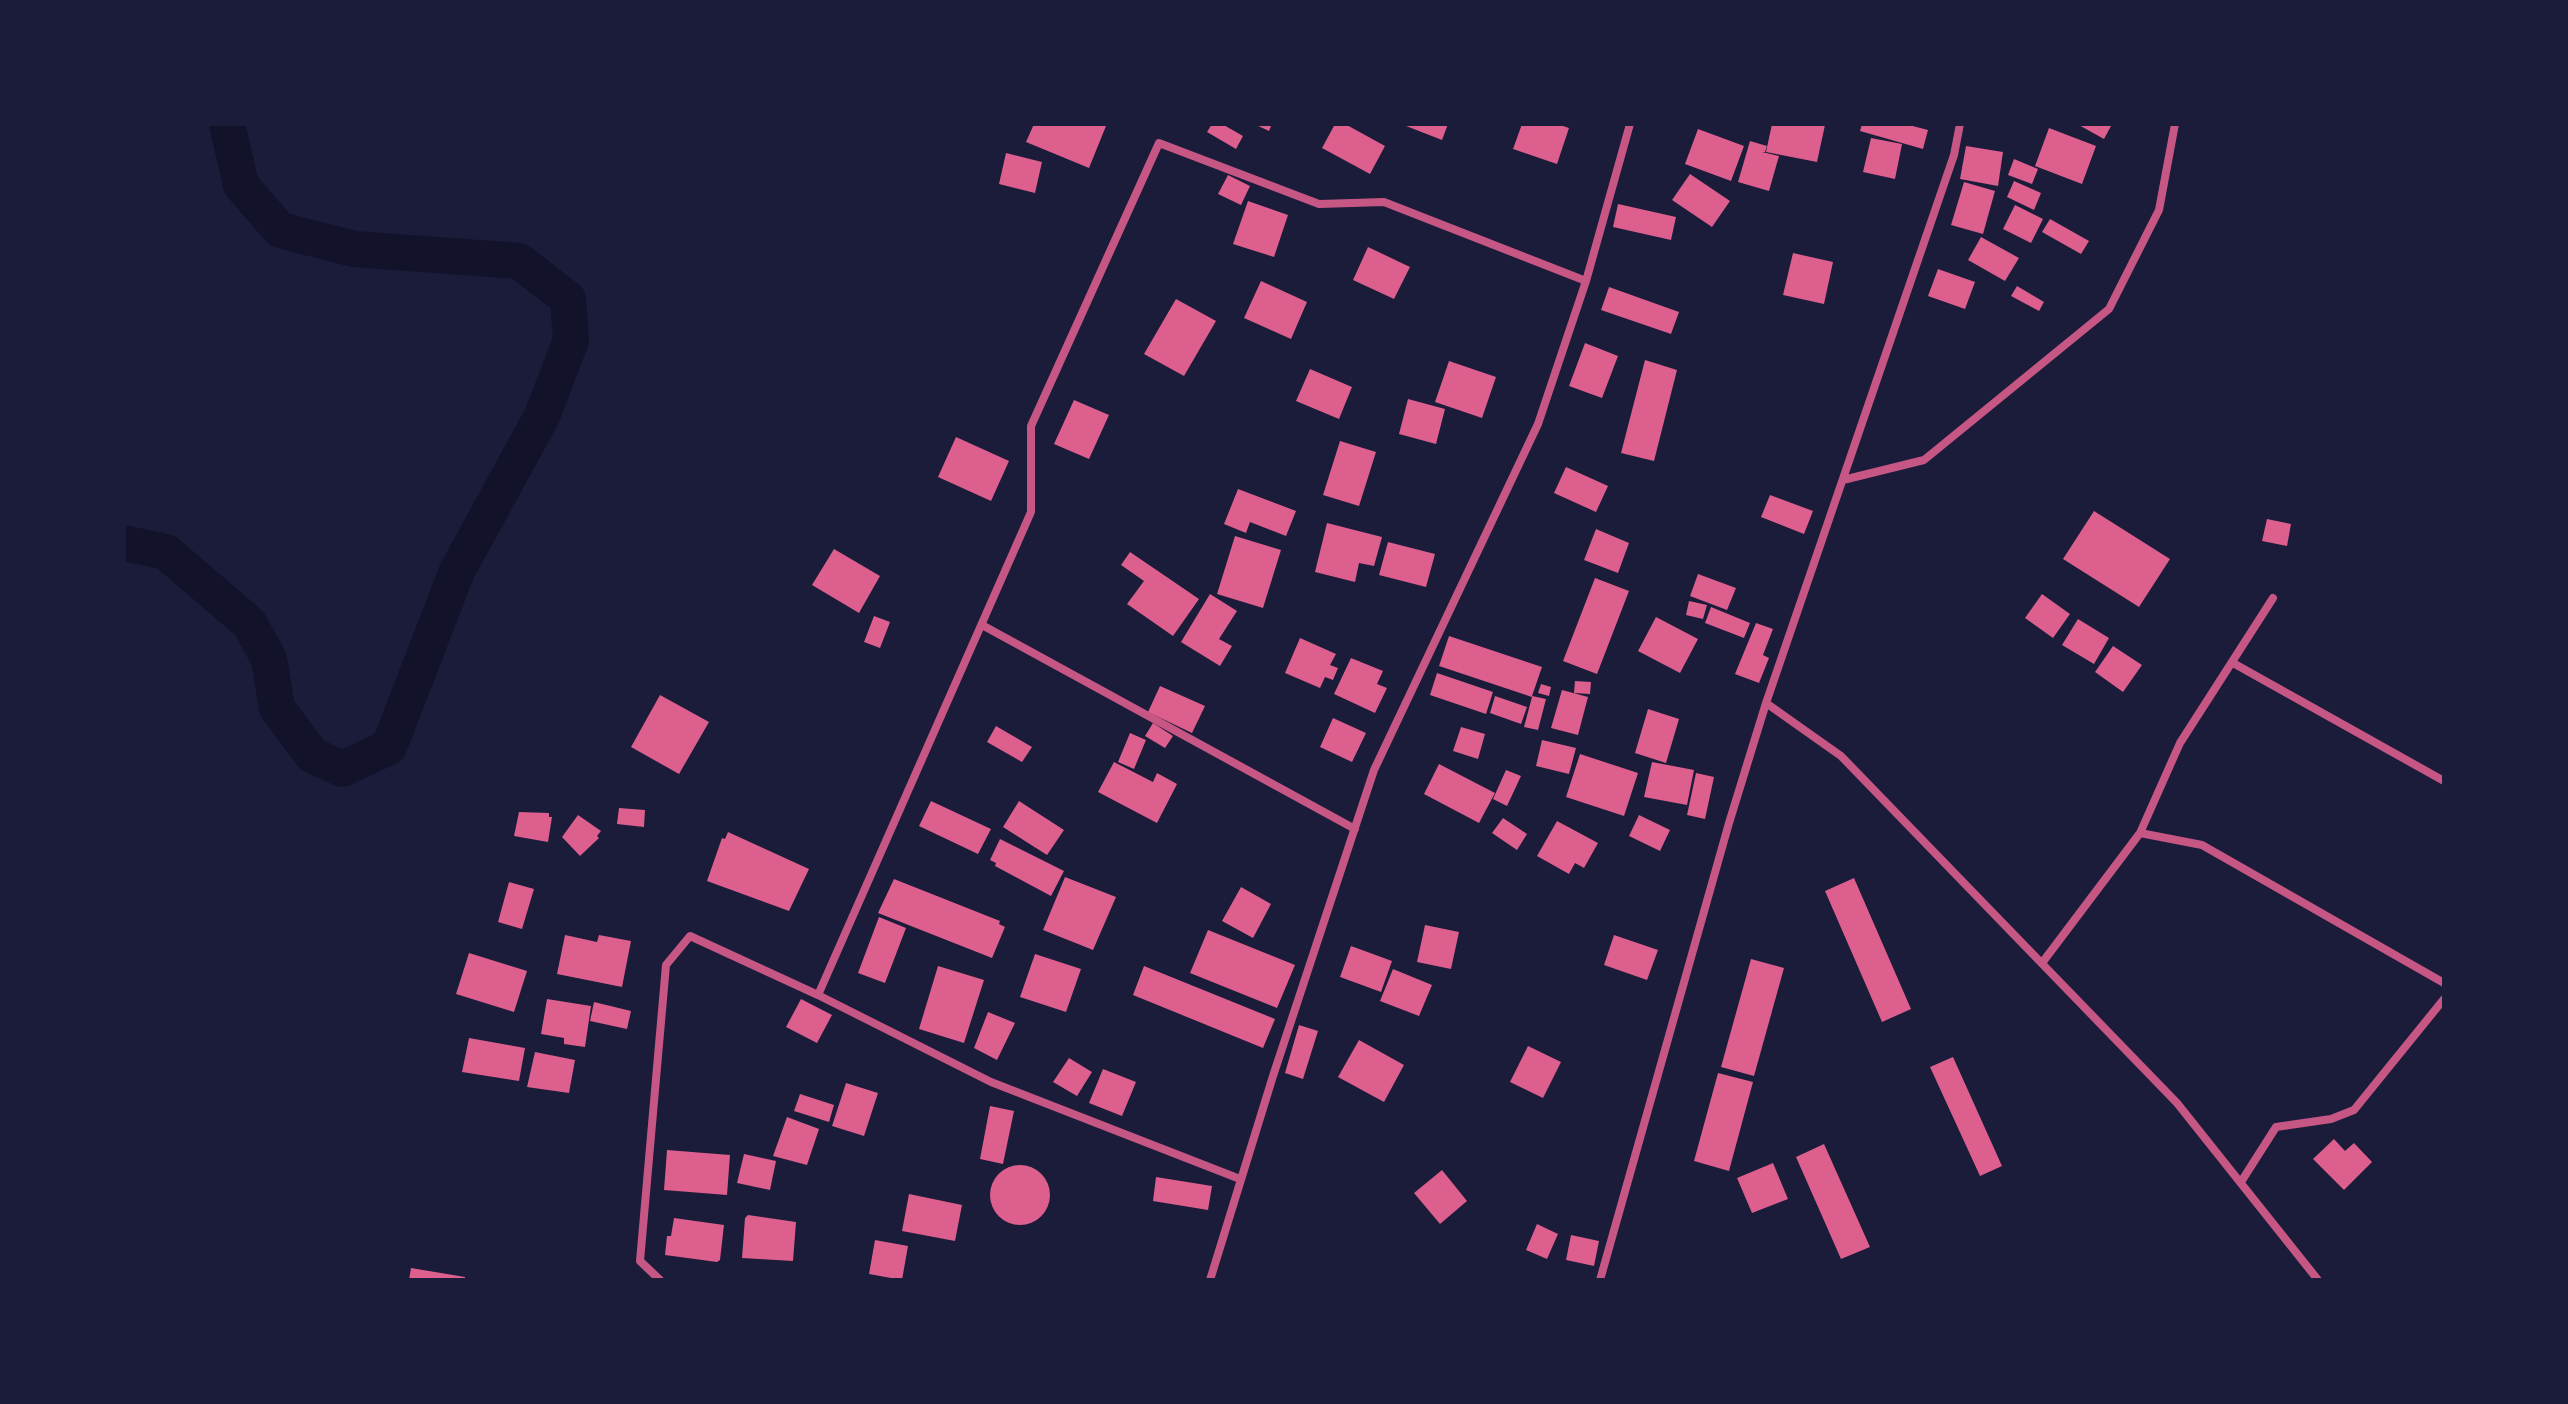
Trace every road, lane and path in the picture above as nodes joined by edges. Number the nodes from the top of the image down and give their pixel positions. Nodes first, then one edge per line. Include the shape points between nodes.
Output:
1 (1630, 124) edge
2 (1960, 124) edge
3 (2175, 124) edge
4 (1586, 281) junction
5 (1843, 480) junction
6 (2273, 598) dead end
7 (982, 625) junction
8 (2233, 663) junction
9 (1766, 703) junction
10 (2444, 781) edge
11 (1355, 829) junction
12 (2140, 833) junction
13 (2042, 963) junction
14 (2444, 983) edge
15 (818, 995) junction
16 (2444, 999) edge
17 (1240, 1179) junction
18 (2241, 1182) junction
19 (660, 1280) edge
20 (1210, 1280) edge
21 (1600, 1280) edge
22 (2318, 1280) edge

1 - 4 street
2 - 5 street
3 - 5 street via 2159,210 2109,309 1924,460
4 - 7 street via 1384,202 1319,204 1159,143 1031,426 1031,512
4 - 11 street via 1538,424 1374,770
5 - 9 street
6 - 8 street
7 - 11 street
7 - 15 street
8 - 10 street
8 - 12 street via 2180,743
9 - 13 street via 1841,756
9 - 21 street
11 - 17 street
12 - 13 street
12 - 14 street via 2202,845
13 - 18 street via 2177,1103
15 - 17 street via 991,1082
15 - 19 street via 690,936 666,965 640,1261
16 - 18 street via 2354,1110 2276,1127
17 - 20 street
18 - 22 street

